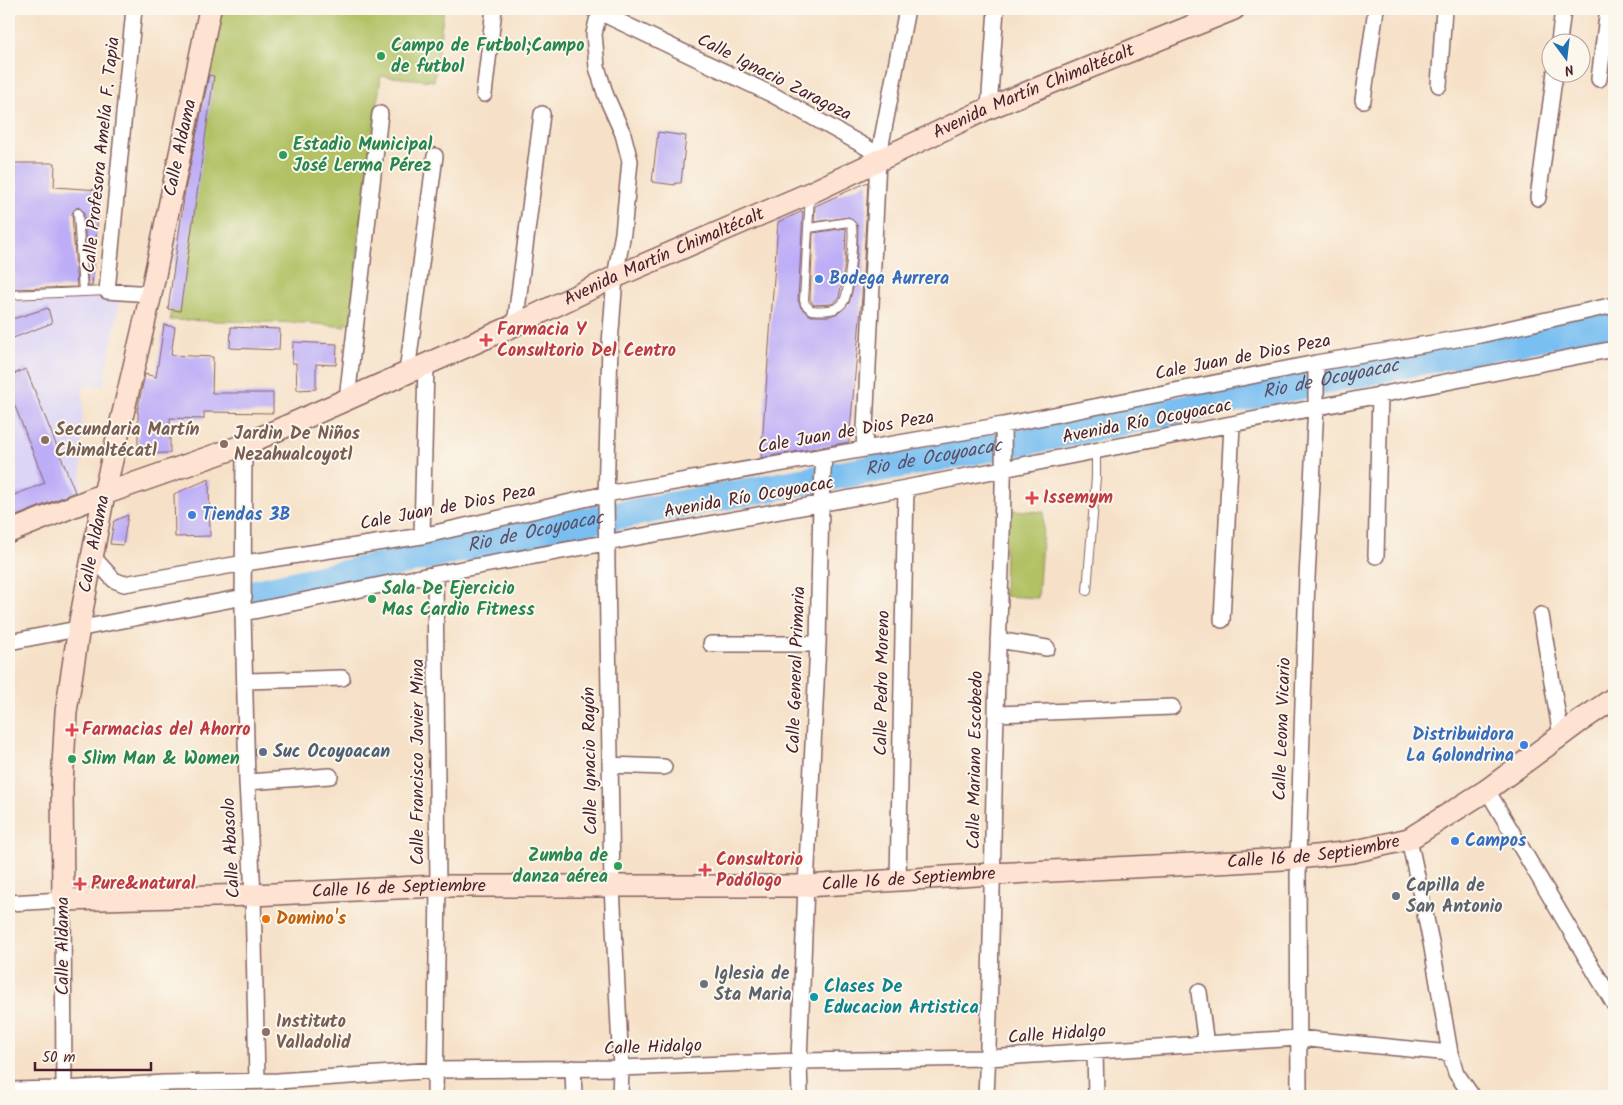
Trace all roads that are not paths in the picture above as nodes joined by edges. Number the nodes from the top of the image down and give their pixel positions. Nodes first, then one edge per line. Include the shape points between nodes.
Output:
1 (134, 9) edge
2 (210, 9) edge
3 (494, 9) edge
4 (907, 9) edge
5 (996, 9) edge
6 (1234, 9) edge
7 (1376, 9) edge
8 (1444, 9) edge
9 (1563, 9) edge
10 (1608, 9) edge
11 (596, 10) edge
12 (1560, 32) edge
13 (1599, 79) dead end
14 (1554, 82) edge
15 (1439, 85) dead end
16 (484, 94) dead end
17 (1363, 100) dead end
18 (989, 108) junction
19 (380, 114) dead end
20 (542, 114) dead end
21 (435, 156) dead end
22 (878, 160) junction
23 (810, 193) junction
24 (1538, 198) dead end
25 (78, 213) dead end
26 (809, 228) junction
27 (615, 277) junction
28 (83, 292) junction
29 (107, 292) junction
30 (150, 294) junction
31 (9, 295) edge
32 (1614, 305) edge
33 (515, 325) junction
34 (1614, 349) edge
35 (426, 364) junction
36 (1316, 366) junction
37 (407, 372) junction
38 (1380, 394) junction
39 (347, 399) junction
40 (1316, 403) junction
41 (1232, 425) junction
42 (1003, 428) junction
43 (244, 445) junction
44 (864, 449) junction
45 (1096, 451) junction
46 (824, 459) junction
47 (1005, 464) junction
48 (906, 488) junction
49 (104, 494) junction
50 (606, 497) junction
51 (822, 497) junction
52 (9, 532) edge
53 (422, 536) junction
54 (605, 539) junction
55 (1376, 556) dead end
56 (93, 557) junction
57 (245, 563) junction
58 (435, 574) junction
59 (1087, 591) dead end
60 (244, 597) junction
61 (243, 613) junction
62 (1542, 615) dead end
63 (1222, 620) dead end
64 (79, 627) junction
65 (998, 640) junction
66 (9, 642) edge
67 (711, 644) dead end
68 (818, 644) junction
69 (1047, 648) dead end
70 (342, 678) dead end
71 (246, 681) junction
72 (1614, 698) edge
73 (1172, 707) dead end
74 (996, 714) junction
75 (1561, 736) junction
76 (610, 765) junction
77 (664, 767) dead end
78 (330, 776) dead end
79 (248, 782) junction
80 (1487, 790) junction
81 (1409, 839) junction
82 (1298, 858) junction
83 (992, 874) junction
84 (898, 880) junction
85 (438, 886) junction
86 (612, 886) junction
87 (806, 886) junction
88 (253, 895) junction
89 (62, 900) junction
90 (9, 903) edge
91 (1199, 992) dead end
92 (1614, 1004) edge
93 (1298, 1038) junction
94 (1206, 1044) junction
95 (1095, 1051) junction
96 (1450, 1054) junction
97 (988, 1058) junction
98 (799, 1060) junction
99 (573, 1068) junction
100 (621, 1068) junction
101 (436, 1070) junction
102 (256, 1081) junction
103 (64, 1089) junction
104 (9, 1090) edge
105 (165, 1090) edge
106 (26, 1093) edge
107 (435, 1096) edge
108 (574, 1096) edge
109 (620, 1096) edge
110 (800, 1096) edge
111 (986, 1096) edge
112 (1096, 1096) edge
113 (1299, 1096) edge
114 (1472, 1096) edge

1 - 29 street, Calle Profesora Amelía F. Tapia
2 - 30 main road, Calle Aldama
3 - 16 street
4 - 22 street
5 - 18 street
6 - 18 main road, Avenida Martín Chimaltécalt
7 - 17 street
8 - 15 street
9 - 12 street
10 - 13 street
11 - 22 street, Calle Ignacio Zaragoza via 773,95 866,147
11 - 27 street via 597,67 630,161
14 - 24 street
18 - 22 main road, Avenida Martín Chimaltécalt
19 - 39 street
20 - 33 street
21 - 37 street
22 - 23 main road, Avenida Martín Chimaltécalt
22 - 44 street
23 - 26 lane
23 - 27 main road, Avenida Martín Chimaltécalt
25 - 28 lane
26 - 26 lane via 805,304 811,310 830,310 839,306 846,295 852,226 848,222
27 - 33 main road, Avenida Martín Chimaltécalt
27 - 50 street
28 - 29 lane
28 - 31 lane
29 - 30 street, Calle Profesora Amelía F. Tapia
30 - 49 main road, Calle Aldama
32 - 36 street, Cale Juan de Dios Peza via 1480,335
33 - 35 main road, Avenida Martín Chimaltécalt
34 - 38 street, Avenida Río Ocoyoacac
35 - 37 main road, Avenida Martín Chimaltécalt
35 - 53 street
36 - 40 street, Calle Leona Vicario
36 - 42 street, Cale Juan de Dios Peza
37 - 39 main road, Avenida Martín Chimaltécalt
38 - 40 street, Avenida Río Ocoyoacac
38 - 55 street
39 - 43 main road, Avenida Martín Chimaltécalt
40 - 41 street, Avenida Río Ocoyoacac
40 - 82 street, Calle Leona Vicario
41 - 45 street, Avenida Río Ocoyoacac
41 - 63 street
42 - 44 street, Cale Juan de Dios Peza
42 - 47 street, Calle Mariano Escobedo
43 - 49 main road, Avenida Martín Chimaltécalt
43 - 57 street
44 - 46 street, Cale Juan de Dios Peza
45 - 47 street, Avenida Río Ocoyoacac
45 - 59 lane
46 - 50 street, Cale Juan de Dios Peza
46 - 51 street, Calle General Primaria
47 - 48 street, Avenida Río Ocoyoacac
47 - 65 street, Calle Mariano Escobedo
48 - 51 street, Avenida Río Ocoyoacac
48 - 84 street, Calle Pedro Moreno
49 - 52 main road, Avenida Martín Chimaltécalt
49 - 56 main road, Calle Aldama
50 - 53 street, Cale Juan de Dios Peza
50 - 54 street, Calle Ignacio Rayón
51 - 54 street, Avenida Río Ocoyoacac
51 - 68 street, Calle General Primaria
53 - 57 street, Cale Juan de Dios Peza
54 - 58 street, Avenida Río Ocoyoacac
54 - 76 street, Calle Ignacio Rayón
56 - 57 street, Cale Juan de Dios Peza via 114,580 124,584
56 - 64 main road, Calle Aldama
57 - 60 street, Calle Abasolo
58 - 61 street, Avenida Río Ocoyoacac
58 - 85 street, Calle Francisco Javier Mina
60 - 61 street, Calle Abasolo
60 - 64 street
61 - 71 street, Calle Abasolo
62 - 75 street
64 - 66 street
64 - 89 main road, Calle Aldama via 66,712
65 - 69 street
65 - 74 street, Calle Mariano Escobedo
67 - 68 street
68 - 87 street, Calle General Primaria
70 - 71 street
71 - 79 street, Calle Abasolo
72 - 75 main road, Calle 16 de Septiembre
73 - 74 street
74 - 83 street, Calle Mariano Escobedo
75 - 80 main road, Calle 16 de Septiembre
76 - 77 street
76 - 86 street, Calle Ignacio Rayón
78 - 79 street
79 - 88 street, Calle Abasolo
80 - 81 main road, Calle 16 de Septiembre
80 - 92 street
81 - 82 main road, Calle 16 de Septiembre via 1352,852
81 - 96 street
82 - 83 main road, Calle 16 de Septiembre
82 - 93 street, Calle Leona Vicario
83 - 84 main road, Calle 16 de Septiembre
83 - 97 street, Calle Mariano Escobedo
84 - 87 main road, Calle 16 de Septiembre
85 - 86 main road, Calle 16 de Septiembre
85 - 88 main road, Calle 16 de Septiembre
85 - 101 street, Calle Francisco Javier Mina
86 - 87 main road, Calle 16 de Septiembre
86 - 100 street, Calle Ignacio Rayón
87 - 98 street, Calle General Primaria
88 - 89 main road, Calle 16 de Septiembre
88 - 102 street, Calle Abasolo
89 - 90 street, Calle 16 de Septiembre
89 - 103 street, Calle Aldama
91 - 94 street
93 - 94 street, Calle Hidalgo
93 - 96 street, Calle Hidalgo
93 - 113 street, Calle Leona Vicario
94 - 95 street, Calle Hidalgo
95 - 97 street, Calle Hidalgo
95 - 112 street
96 - 114 street via 1456,1073
97 - 98 street, Calle Hidalgo
97 - 111 street, Calle Mariano Escobedo
98 - 100 street, Calle Hidalgo
98 - 110 street, Calle General Primaria
99 - 100 street, Calle Hidalgo
99 - 101 street, Calle Hidalgo
99 - 108 street
100 - 109 street, Calle Ignacio Rayón
101 - 102 street, Calle Hidalgo
101 - 107 street, Calle Francisco Javier Mina
102 - 105 street, Calle Hidalgo
103 - 105 street, Calle Hidalgo
103 - 106 street, Calle Hidalgo
104 - 106 street, Calle Hidalgo

